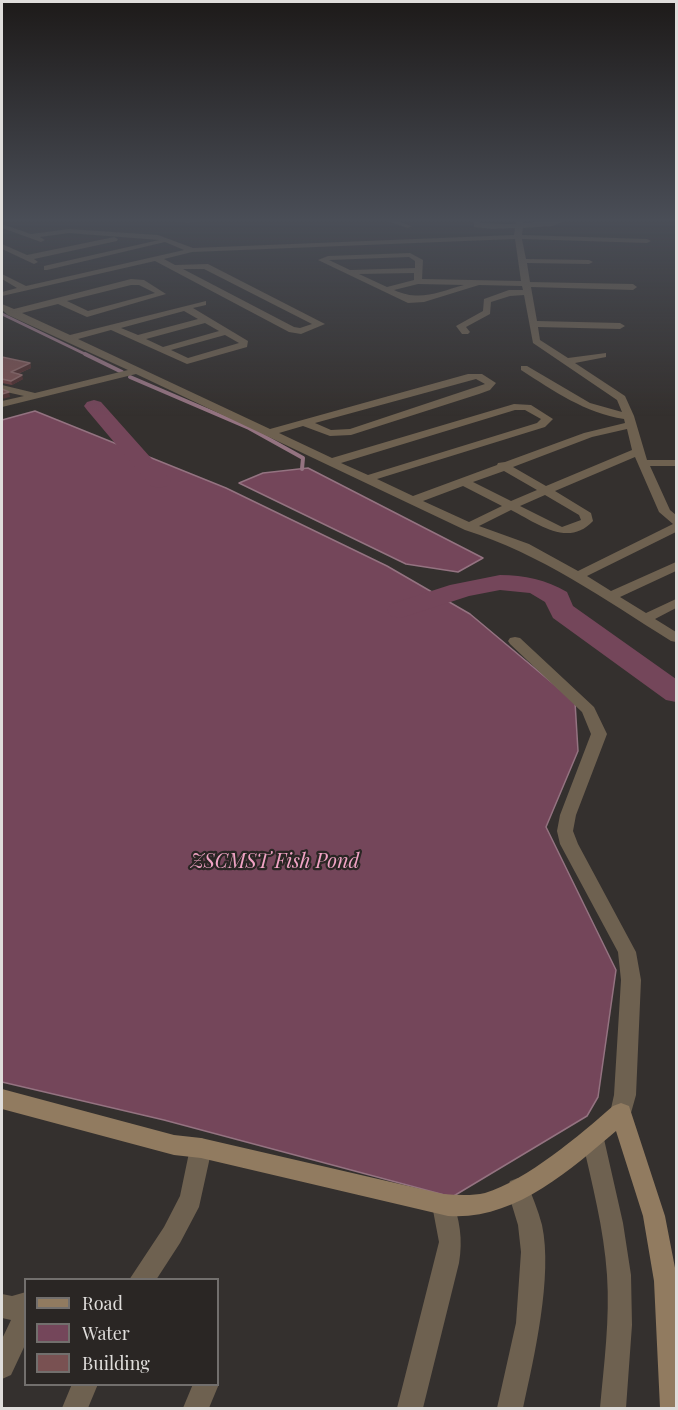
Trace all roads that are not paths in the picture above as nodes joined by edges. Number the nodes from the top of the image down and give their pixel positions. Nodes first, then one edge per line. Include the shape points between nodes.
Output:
1 (18, 285) edge
2 (37, 285) edge
3 (122, 285) edge
4 (145, 285) edge
5 (209, 285) edge
6 (242, 285) edge
7 (375, 285) edge
8 (404, 285) edge
9 (473, 285) edge
10 (486, 285) edge
11 (528, 285) edge
12 (633, 287) dead end
13 (24, 288) junction
14 (528, 288) junction
15 (385, 290) junction
16 (2, 294) edge
17 (57, 300) junction
18 (203, 303) dead end
19 (2, 308) edge
20 (186, 308) junction
21 (11, 313) junction
22 (206, 320) junction
23 (533, 324) junction
24 (620, 326) dead end
25 (112, 327) junction
26 (227, 332) junction
27 (465, 332) dead end
28 (138, 338) junction
29 (67, 339) junction
30 (161, 350) junction
31 (603, 355) dead end
32 (567, 361) junction
33 (524, 368) dead end
34 (135, 371) junction
35 (2, 388) edge
36 (34, 395) junction
37 (2, 404) edge
38 (629, 420) junction
39 (304, 423) junction
40 (272, 432) junction
41 (641, 458) junction
42 (331, 462) junction
43 (676, 464) edge
44 (502, 465) junction
45 (367, 479) junction
46 (464, 482) junction
47 (547, 491) junction
48 (412, 501) junction
49 (509, 505) junction
50 (676, 521) edge
51 (469, 527) junction
52 (676, 527) edge
53 (676, 566) edge
54 (577, 576) junction
55 (609, 597) junction
56 (676, 603) edge
57 (645, 619) junction
58 (676, 638) edge
59 (515, 641) dead end
60 (2, 1099) edge
61 (621, 1113) junction
62 (593, 1138) junction
63 (201, 1148) junction
64 (518, 1189) junction
65 (443, 1205) junction
66 (142, 1278) edge
67 (24, 1305) edge
68 (2, 1306) edge
69 (24, 1318) edge
70 (2, 1366) edge
71 (84, 1386) edge
72 (205, 1386) edge
73 (75, 1408) edge
74 (196, 1408) edge
75 (410, 1408) edge
76 (510, 1408) edge
77 (614, 1408) edge
78 (673, 1408) edge

1 - 13 street
2 - 13 street
3 - 17 street
4 - 17 street via 162,294 87,314
5 - 6 street via 292,330 320,324
7 - 15 street
8 - 15 street
9 - 15 street via 414,300
10 - 14 street
11 - 14 street
12 - 14 street
13 - 16 street
14 - 23 street
14 - 27 street via 487,301 487,312 461,326
17 - 21 street
18 - 20 street
19 - 21 street
20 - 22 street
20 - 25 street
21 - 29 street
22 - 26 street
22 - 28 street
23 - 24 street
23 - 32 street via 536,341
25 - 28 street
25 - 29 street
26 - 30 street
26 - 30 street via 244,345 187,361
28 - 30 street
29 - 34 street
31 - 32 street
32 - 38 street via 621,398
33 - 38 street via 591,408
34 - 36 street
34 - 40 street
35 - 36 street
36 - 37 street
38 - 41 street
38 - 44 street
39 - 39 street via 468,377 478,376 491,383 475,392 351,432 327,433
39 - 40 street
40 - 42 street
41 - 43 street
41 - 47 street
41 - 50 street via 665,512
42 - 45 street
42 - 45 street via 514,407 526,407 548,419 541,425
44 - 46 street
44 - 47 street
45 - 48 street
46 - 48 street
46 - 49 street
47 - 49 street
47 - 49 street via 585,513 587,521 561,531
48 - 51 street
49 - 51 street
51 - 54 street via 515,542
52 - 54 street
53 - 55 street
54 - 55 street
55 - 57 street
56 - 57 street
57 - 58 street
59 - 61 street via 590,710 599,734 565,831 627,951 631,980
60 - 63 street
61 - 62 street
61 - 78 street via 654,1216 666,1281
62 - 64 street
62 - 77 street via 613,1223 619,1274
63 - 65 street
63 - 66 street via 191,1199
64 - 65 street via 486,1203
64 - 76 street via 530,1225 533,1252 528,1323
65 - 75 street via 451,1242
67 - 68 street
69 - 70 street
71 - 73 street
72 - 74 street

